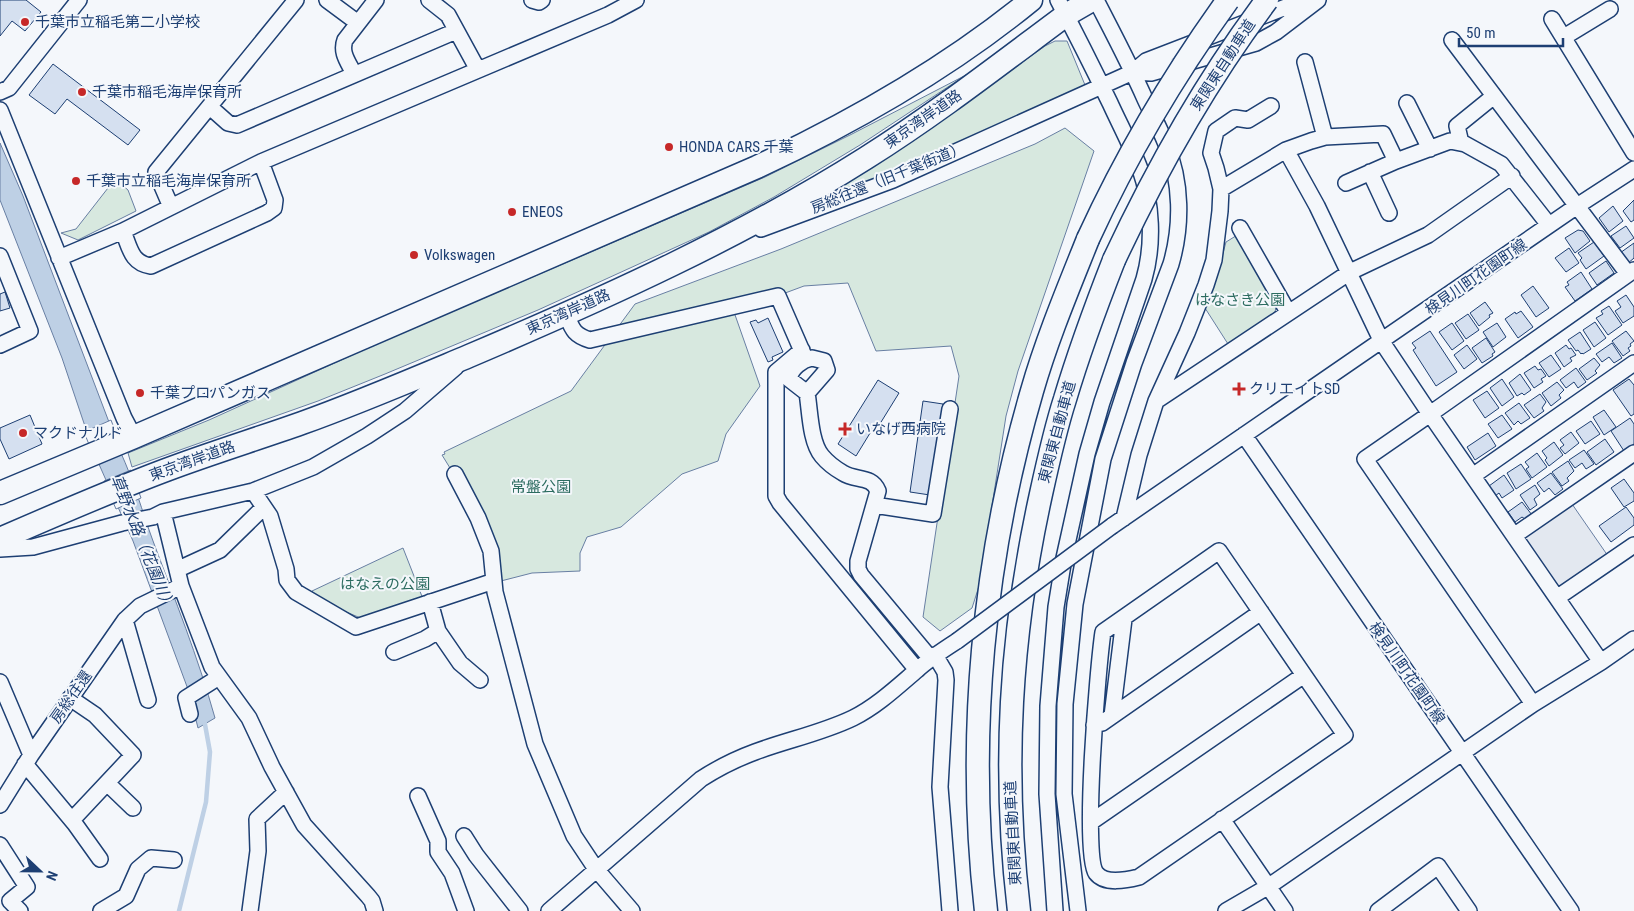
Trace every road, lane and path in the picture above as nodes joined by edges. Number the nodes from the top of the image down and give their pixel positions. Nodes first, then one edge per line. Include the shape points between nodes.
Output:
1 (79, 0) edge
2 (296, 0) edge
3 (327, 0) edge
4 (376, 0) edge
5 (429, 0) edge
6 (532, 0) edge
7 (542, 0) edge
8 (636, 0) edge
9 (1031, 0) edge
10 (1094, 0) edge
11 (1228, 0) edge
12 (1267, 0) edge
13 (1304, 0) edge
14 (1318, 0) edge
15 (1062, 7) edge
16 (1610, 9) dead end
17 (1552, 19) dead end
18 (358, 24) junction
19 (456, 31) junction
20 (1564, 37) junction
21 (1452, 40) dead end
22 (1305, 62) dead end
23 (478, 70) junction
24 (1133, 72) junction
25 (354, 74) junction
26 (1102, 86) junction
27 (0, 92) edge
28 (1494, 96) junction
29 (1407, 103) dead end
30 (210, 106) junction
31 (1272, 106) dead end
32 (0, 110) edge
33 (1325, 137) junction
34 (1461, 143) junction
35 (1430, 149) junction
36 (1286, 150) junction
37 (1634, 153) edge
38 (1396, 161) junction
39 (262, 162) junction
40 (1634, 169) edge
41 (1370, 172) junction
42 (1512, 176) junction
43 (1346, 183) dead end
44 (1220, 189) junction
45 (1577, 206) junction
46 (171, 208) junction
47 (1389, 213) dead end
48 (1550, 225) junction
49 (1240, 228) dead end
50 (123, 231) junction
51 (0, 256) edge
52 (59, 258) junction
53 (671, 264) junction
54 (1350, 272) junction
55 (1631, 272) edge
56 (4, 275) edge
57 (1288, 312) junction
58 (566, 314) junction
59 (1382, 342) junction
60 (0, 345) edge
61 (804, 354) junction
62 (469, 356) junction
63 (1634, 363) edge
64 (807, 392) junction
65 (1156, 401) junction
66 (950, 409) dead end
67 (1430, 414) junction
68 (1244, 435) junction
69 (115, 445) junction
70 (1634, 453) edge
71 (455, 474) dead end
72 (1474, 475) junction
73 (254, 491) junction
74 (0, 493) edge
75 (874, 505) junction
76 (264, 507) junction
77 (158, 514) junction
78 (1118, 522) junction
79 (1515, 536) junction
80 (0, 539) edge
81 (1634, 545) edge
82 (0, 549) edge
83 (183, 567) dead end
84 (494, 581) junction
85 (177, 588) junction
86 (1558, 597) junction
87 (430, 602) junction
88 (1261, 612) junction
89 (1124, 619) junction
90 (125, 620) junction
91 (438, 631) junction
92 (1634, 640) edge
93 (394, 652) dead end
94 (933, 657) junction
95 (1601, 662) junction
96 (917, 670) junction
97 (1304, 675) junction
98 (480, 680) dead end
99 (213, 681) junction
100 (0, 682) edge
101 (70, 698) junction
102 (148, 700) dead end
103 (1533, 704) junction
104 (190, 714) dead end
105 (1112, 716) junction
106 (1094, 724) junction
107 (1462, 753) junction
108 (28, 760) junction
109 (107, 783) junction
110 (286, 792) junction
111 (418, 796) dead end
112 (0, 805) edge
113 (133, 808) dead end
114 (1222, 819) junction
115 (72, 820) junction
116 (1091, 822) junction
117 (464, 836) dead end
118 (0, 845) edge
119 (100, 859) dead end
120 (174, 860) dead end
121 (596, 869) junction
122 (1269, 886) junction
123 (20, 911) edge
124 (101, 911) edge
125 (250, 911) edge
126 (375, 911) edge
127 (466, 911) edge
128 (520, 911) edge
129 (550, 911) edge
130 (632, 911) edge
131 (950, 911) edge
132 (986, 911) edge
133 (1019, 911) edge
134 (1055, 911) edge
135 (1078, 911) edge
136 (1226, 911) edge
137 (1286, 911) edge
138 (1378, 911) edge
139 (1470, 911) edge
140 (1570, 911) edge

1 - 27 street via 9,88
2 - 30 street
3 - 18 street
4 - 18 street
5 - 19 street via 448,15
6 - 7 street
8 - 23 street
9 - 69 highway via 914,82 798,148
10 - 15 highway, 東京湾岸道路
10 - 24 street
11 - 132 highway, bridge via 1177,73 1119,175 1088,239 1032,391 993,567 979,689 978,812
12 - 133 highway, 東関東自動車道, bridge via 1238,38 1148,190 1114,260 1064,400 1026,570 1018,629 1009,747 1013,863
13 - 24 street via 1146,61
14 - 24 street via 1256,43 1151,73
15 - 26 street
15 - 53 highway, 東京湾岸道路 via 917,125 767,216
16 - 20 street
17 - 20 street
18 - 25 street via 342,46
19 - 23 street
19 - 25 street
20 - 37 street
21 - 28 street
22 - 33 street
23 - 39 street
24 - 26 street, 房総往還（旧千葉街道）
24 - 135 street via 1167,146 1177,185 1178,222 1171,264 1134,363 1103,460 1075,604 1065,704 1064,794
25 - 30 street via 237,125 228,123
26 - 53 street, 房総往還（旧千葉街道） via 893,180
26 - 134 street via 1140,169 1150,218 1150,248 1144,279 1087,454 1056,607 1048,706 1047,794
28 - 34 street via 1457,126
28 - 45 street
29 - 35 street
30 - 46 street via 156,172
31 - 44 street via 1248,120 1235,118 1216,131 1211,153
32 - 52 street
33 - 36 street
33 - 38 street via 1383,134
34 - 35 street via 1450,141
34 - 42 street via 1501,164
35 - 38 street
36 - 44 street
36 - 54 street
38 - 41 street
39 - 46 street
39 - 50 street via 275,200 274,208 267,213 151,266 135,260
40 - 45 street, 検見川町花園町線
41 - 43 street
41 - 47 street
42 - 48 street
42 - 54 street via 1428,236
44 - 65 street via 1214,260 1187,333
45 - 48 street, 検見川町花園町線
45 - 55 street
46 - 50 street
48 - 59 street, 検見川町花園町線
49 - 57 street
50 - 52 street
51 - 56 street
52 - 69 street via 124,418
53 - 58 highway, 東京湾岸道路
54 - 57 street
54 - 59 street
55 - 67 street
56 - 60 street via 30,331
57 - 65 street
58 - 61 street via 579,337 590,340 778,296
58 - 62 highway, 東京湾岸道路
59 - 67 street
59 - 68 street, 検見川町花園町線
61 - 64 street via 789,379
61 - 64 street via 824,361 827,370
61 - 96 street via 776,372 776,496
62 - 73 street via 405,411 367,436 313,467
62 - 80 highway, 東京湾岸道路 via 303,422 123,487
63 - 72 street
64 - 75 street via 813,437 821,455 842,473 876,484 878,491
65 - 78 street
66 - 75 street via 933,514
67 - 72 street
67 - 103 street via 1365,459
68 - 78 street, 検見川町花園町線
68 - 107 street, 検見川町花園町線
69 - 74 highway
70 - 79 street
71 - 84 street via 491,551
72 - 79 street
73 - 76 street
73 - 77 street
75 - 94 street via 858,569
76 - 83 street via 220,550
76 - 87 street via 270,516 287,580 296,592 356,627
77 - 82 street via 33,547
77 - 85 street
78 - 94 street, 検見川町花園町線, bridge
79 - 86 street
81 - 86 street
84 - 87 street
84 - 121 street via 535,744 574,836
85 - 90 street, 房総往還 via 140,606
85 - 99 street via 212,667
86 - 95 street
87 - 91 street
88 - 89 street via 1219,551
88 - 97 street
88 - 105 street
89 - 105 street
89 - 106 street via 1103,632
90 - 101 street, 房総往還
90 - 102 street
91 - 93 street via 425,640
91 - 98 street via 460,663
92 - 95 street
94 - 96 street, 検見川町花園町線
94 - 131 street via 945,672 946,680 940,787
95 - 103 street
96 - 121 street, 検見川町花園町線 via 895,690 853,718 724,764
97 - 114 street via 1345,735
97 - 116 street
99 - 104 street via 186,698
99 - 110 street via 249,718
100 - 108 street
101 - 108 street, 房総往還
101 - 109 street via 95,715 133,755
103 - 107 street
105 - 106 street
106 - 116 street
107 - 122 street
107 - 140 street, 検見川町花園町線
108 - 112 street, 房総往還
108 - 115 street
109 - 113 street
109 - 115 street
110 - 125 street via 257,819 258,851
110 - 126 street via 304,825 368,896
111 - 127 street via 438,841 438,852 452,873
114 - 116 street via 1139,877 1122,881 1097,875 1093,867
114 - 122 street
115 - 119 street
117 - 128 street
118 - 123 street via 27,887 10,901
120 - 124 street via 152,858 138,869 126,896
121 - 129 street, 検見川町花園町線
121 - 130 street
122 - 136 street
122 - 137 street
138 - 139 street via 1438,866

